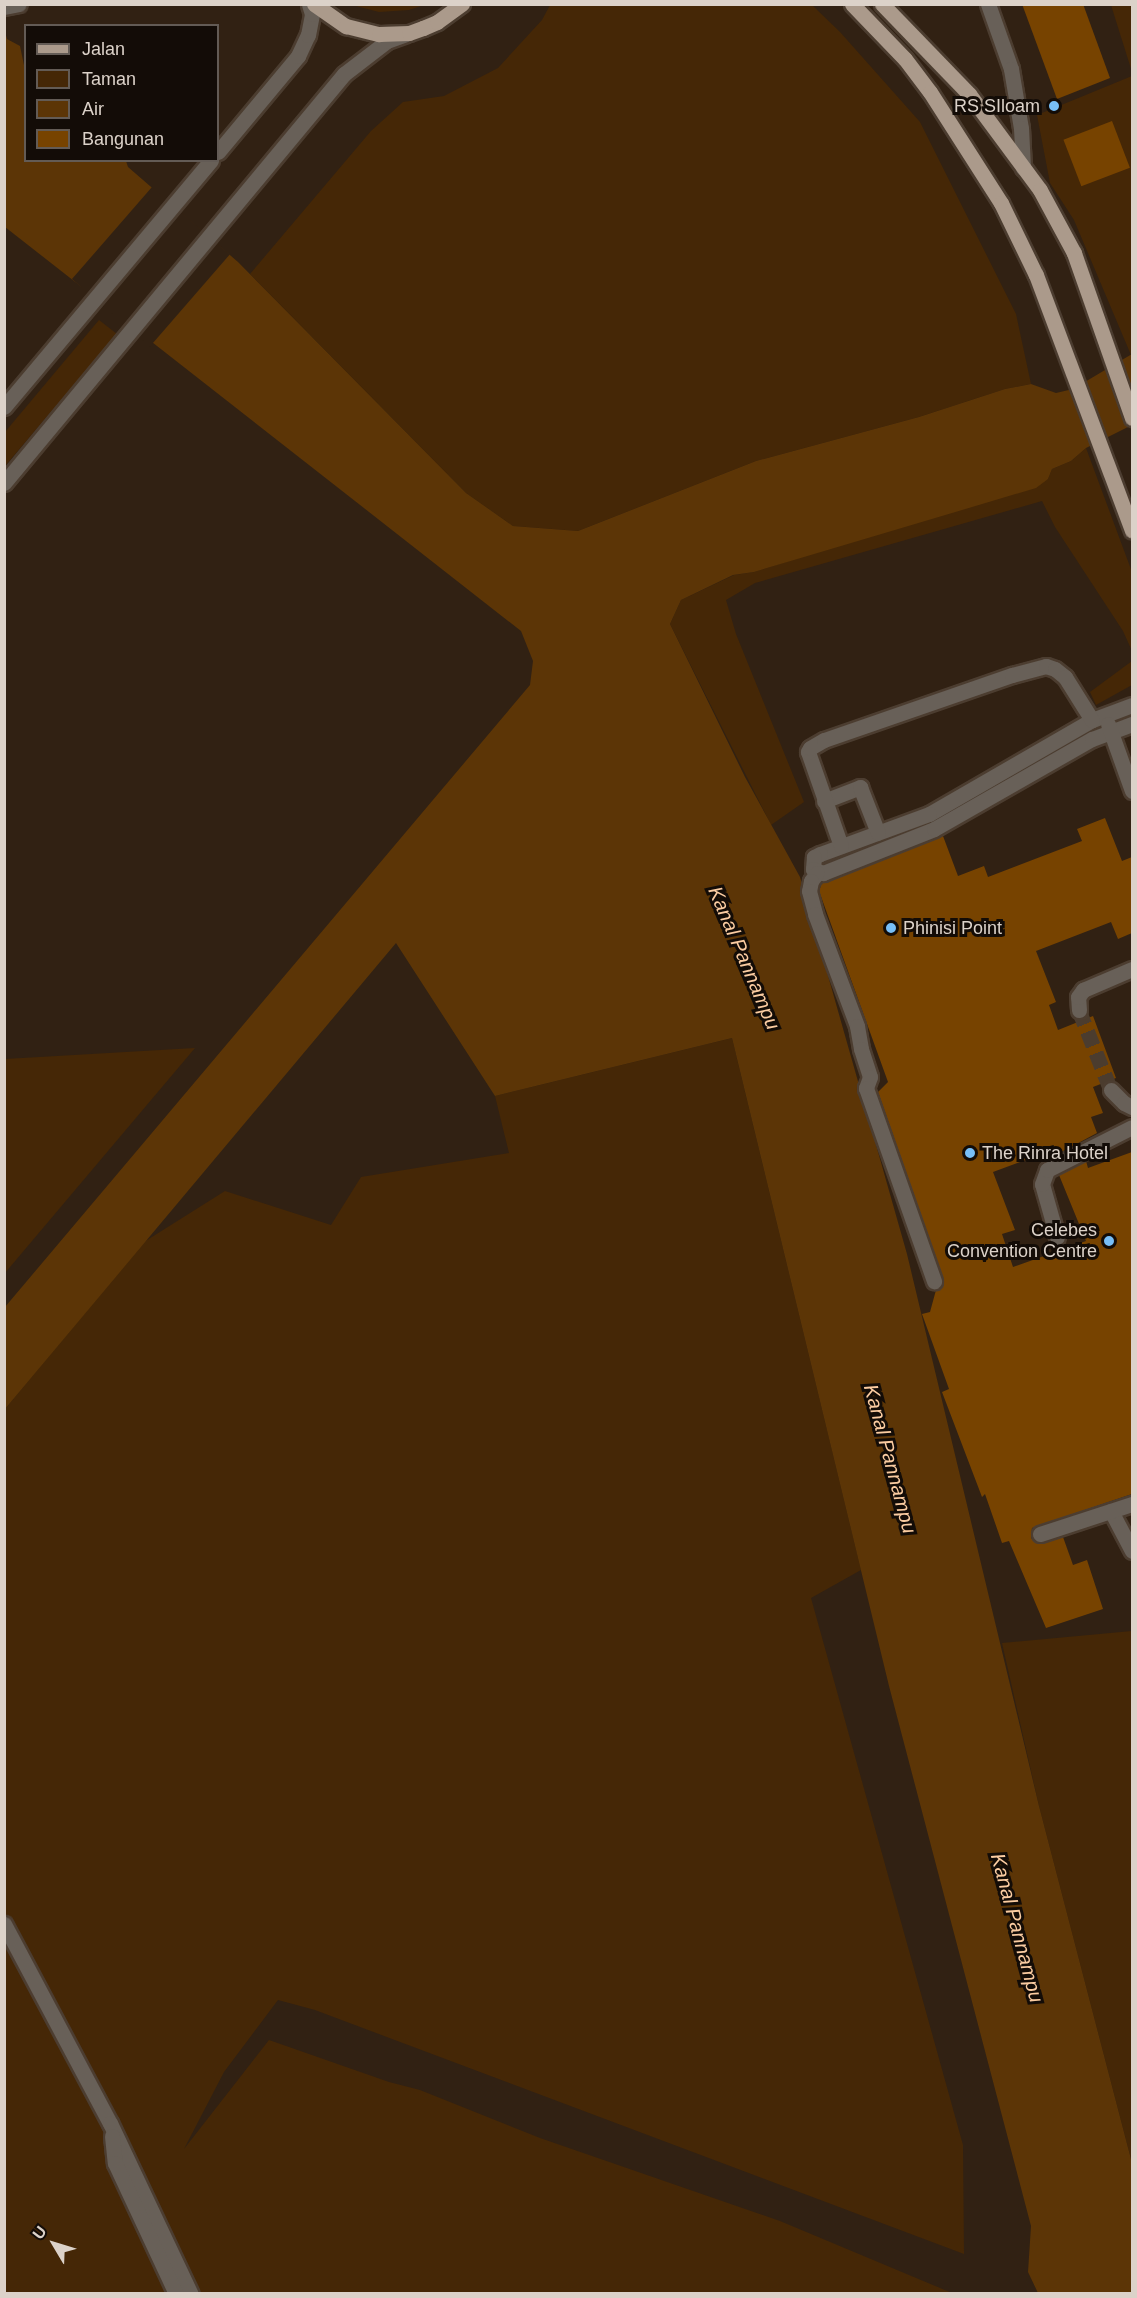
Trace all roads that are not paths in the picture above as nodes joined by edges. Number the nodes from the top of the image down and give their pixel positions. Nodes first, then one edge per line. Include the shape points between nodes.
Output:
1 (19, 4) edge
2 (309, 4) edge
3 (314, 4) edge
4 (462, 4) edge
5 (852, 4) edge
6 (882, 4) edge
7 (988, 4) edge
8 (4, 7) edge
9 (409, 33) junction
10 (219, 151) edge
11 (209, 162) edge
12 (1023, 168) junction
13 (4, 407) edge
14 (1132, 418) edge
15 (4, 483) edge
16 (1132, 531) edge
17 (1132, 705) edge
18 (1099, 718) junction
19 (1132, 724) edge
20 (1111, 732) junction
21 (1132, 792) edge
22 (979, 795) junction
23 (824, 801) junction
24 (878, 833) junction
25 (841, 846) junction
26 (817, 873) junction
27 (1132, 969) edge
28 (1079, 1010) dead end
29 (1111, 1090) tunnel mouth
30 (1132, 1107) edge
31 (1132, 1126) edge
32 (1057, 1237) dead end
33 (934, 1281) dead end
34 (1132, 1504) edge
35 (1111, 1511) junction
36 (1040, 1534) dead end
37 (1132, 1551) edge
38 (4, 1924) edge
39 (110, 2123) junction
40 (176, 2294) edge
41 (191, 2294) edge

1 - 8 street
2 - 10 street via 312,14 308,35 298,56
3 - 9 main road via 330,18 362,31
4 - 9 main road via 437,22
5 - 16 main road via 905,59 984,175 1036,275
6 - 12 main road via 969,94
7 - 12 street via 1011,69
9 - 15 street via 387,41 344,74
11 - 13 street
12 - 14 main road via 1040,190 1074,253
17 - 18 street
18 - 20 street
18 - 22 street
18 - 23 street via 1055,669 1046,666 1012,675 810,748
19 - 20 street
20 - 21 street
20 - 22 street
22 - 24 street
22 - 26 street via 934,829
23 - 24 street via 860,787
23 - 25 street
24 - 25 street
25 - 26 street via 814,857 811,863
26 - 33 street via 809,891 815,914 857,1026 870,1077 866,1088
27 - 28 street via 1083,990 1078,997
29 - 30 street
31 - 32 street via 1047,1170 1042,1184
34 - 35 street
35 - 36 street
35 - 37 street
38 - 39 street
39 - 40 street via 115,2163
39 - 41 street

